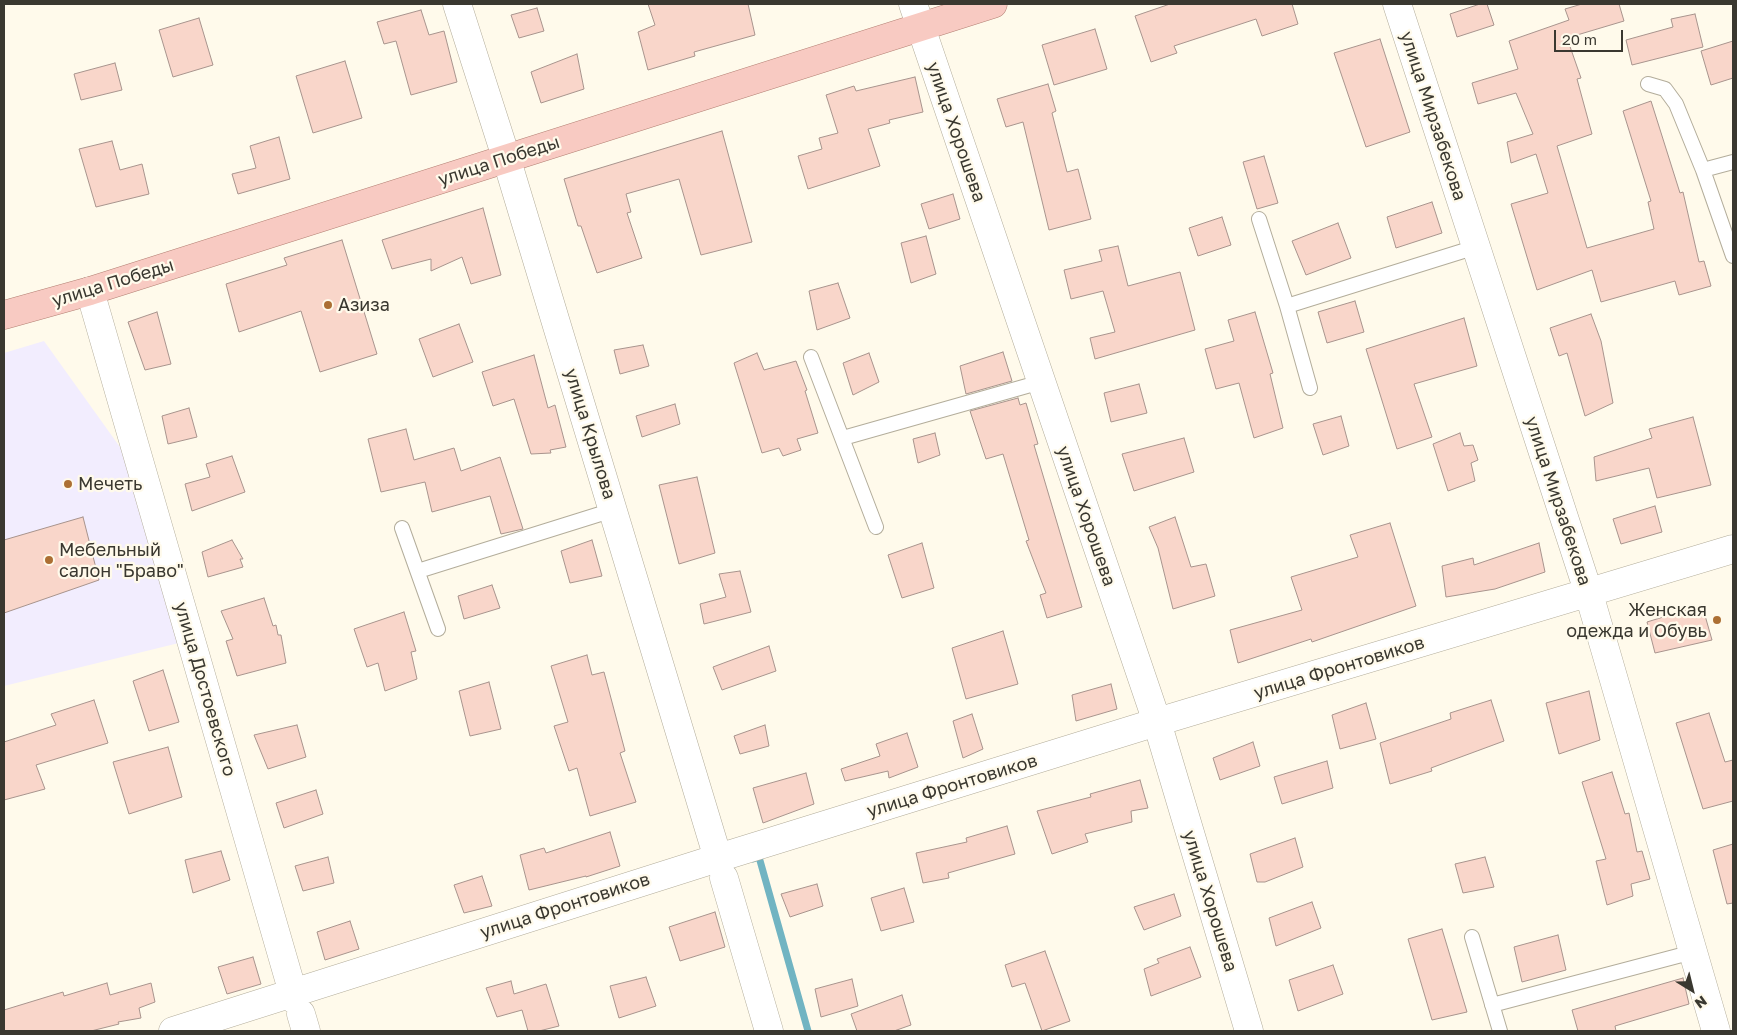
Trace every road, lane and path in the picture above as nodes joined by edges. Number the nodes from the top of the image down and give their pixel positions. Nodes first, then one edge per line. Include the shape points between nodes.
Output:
1 (457, 4) edge
2 (977, 4) edge
3 (993, 4) edge
4 (1396, 4) edge
5 (917, 18) edge
6 (1648, 84) dead end
7 (506, 156) junction
8 (1733, 162) edge
9 (1703, 170) junction
10 (1259, 219) dead end
11 (1476, 247) junction
12 (1733, 256) edge
13 (90, 290) junction
14 (1287, 306) junction
15 (4, 310) edge
16 (4, 316) edge
17 (811, 357) dead end
18 (1041, 382) junction
19 (1310, 388) dead end
20 (843, 438) junction
21 (613, 510) junction
22 (876, 527) dead end
23 (402, 528) dead end
24 (1733, 550) edge
25 (418, 572) junction
26 (1589, 594) junction
27 (438, 629) dead end
28 (1157, 722) junction
29 (720, 867) junction
30 (1472, 937) dead end
31 (1693, 952) junction
32 (1492, 1005) junction
33 (299, 1009) edge
34 (173, 1031) edge
35 (769, 1031) edge
36 (1249, 1031) edge
37 (1500, 1031) edge
38 (1716, 1031) edge

1 - 7 street, улица Крылова
2 - 5 main road, улица Победы
3 - 5 main road, улица Победы
4 - 11 street, улица Мирзабекова
5 - 7 main road, улица Победы
5 - 18 street, улица Хорошева
6 - 9 lane via 1665,89 1676,104
7 - 13 main road, улица Победы
7 - 15 main road, улица Победы
7 - 21 street, улица Крылова
8 - 9 lane
9 - 12 lane
10 - 14 lane
11 - 14 lane
11 - 26 street, улица Мирзабекова
13 - 16 main road, улица Победы
13 - 33 street, улица Достоевского
14 - 19 lane
17 - 20 lane
18 - 20 lane
18 - 28 street, улица Хорошева
20 - 22 lane
21 - 25 lane
21 - 29 street, улица Крылова
23 - 25 lane
24 - 26 street, улица Фронтовиков
25 - 27 lane
26 - 28 street, улица Фронтовиков
26 - 31 street, улица Мирзабекова
28 - 29 street, улица Фронтовиков
28 - 36 street, улица Хорошева
29 - 33 street, улица Фронтовиков
29 - 35 street, улица Крылова
30 - 32 lane
31 - 32 lane
31 - 38 street, улица Мирзабекова
32 - 37 lane
33 - 34 street, улица Фронтовиков

